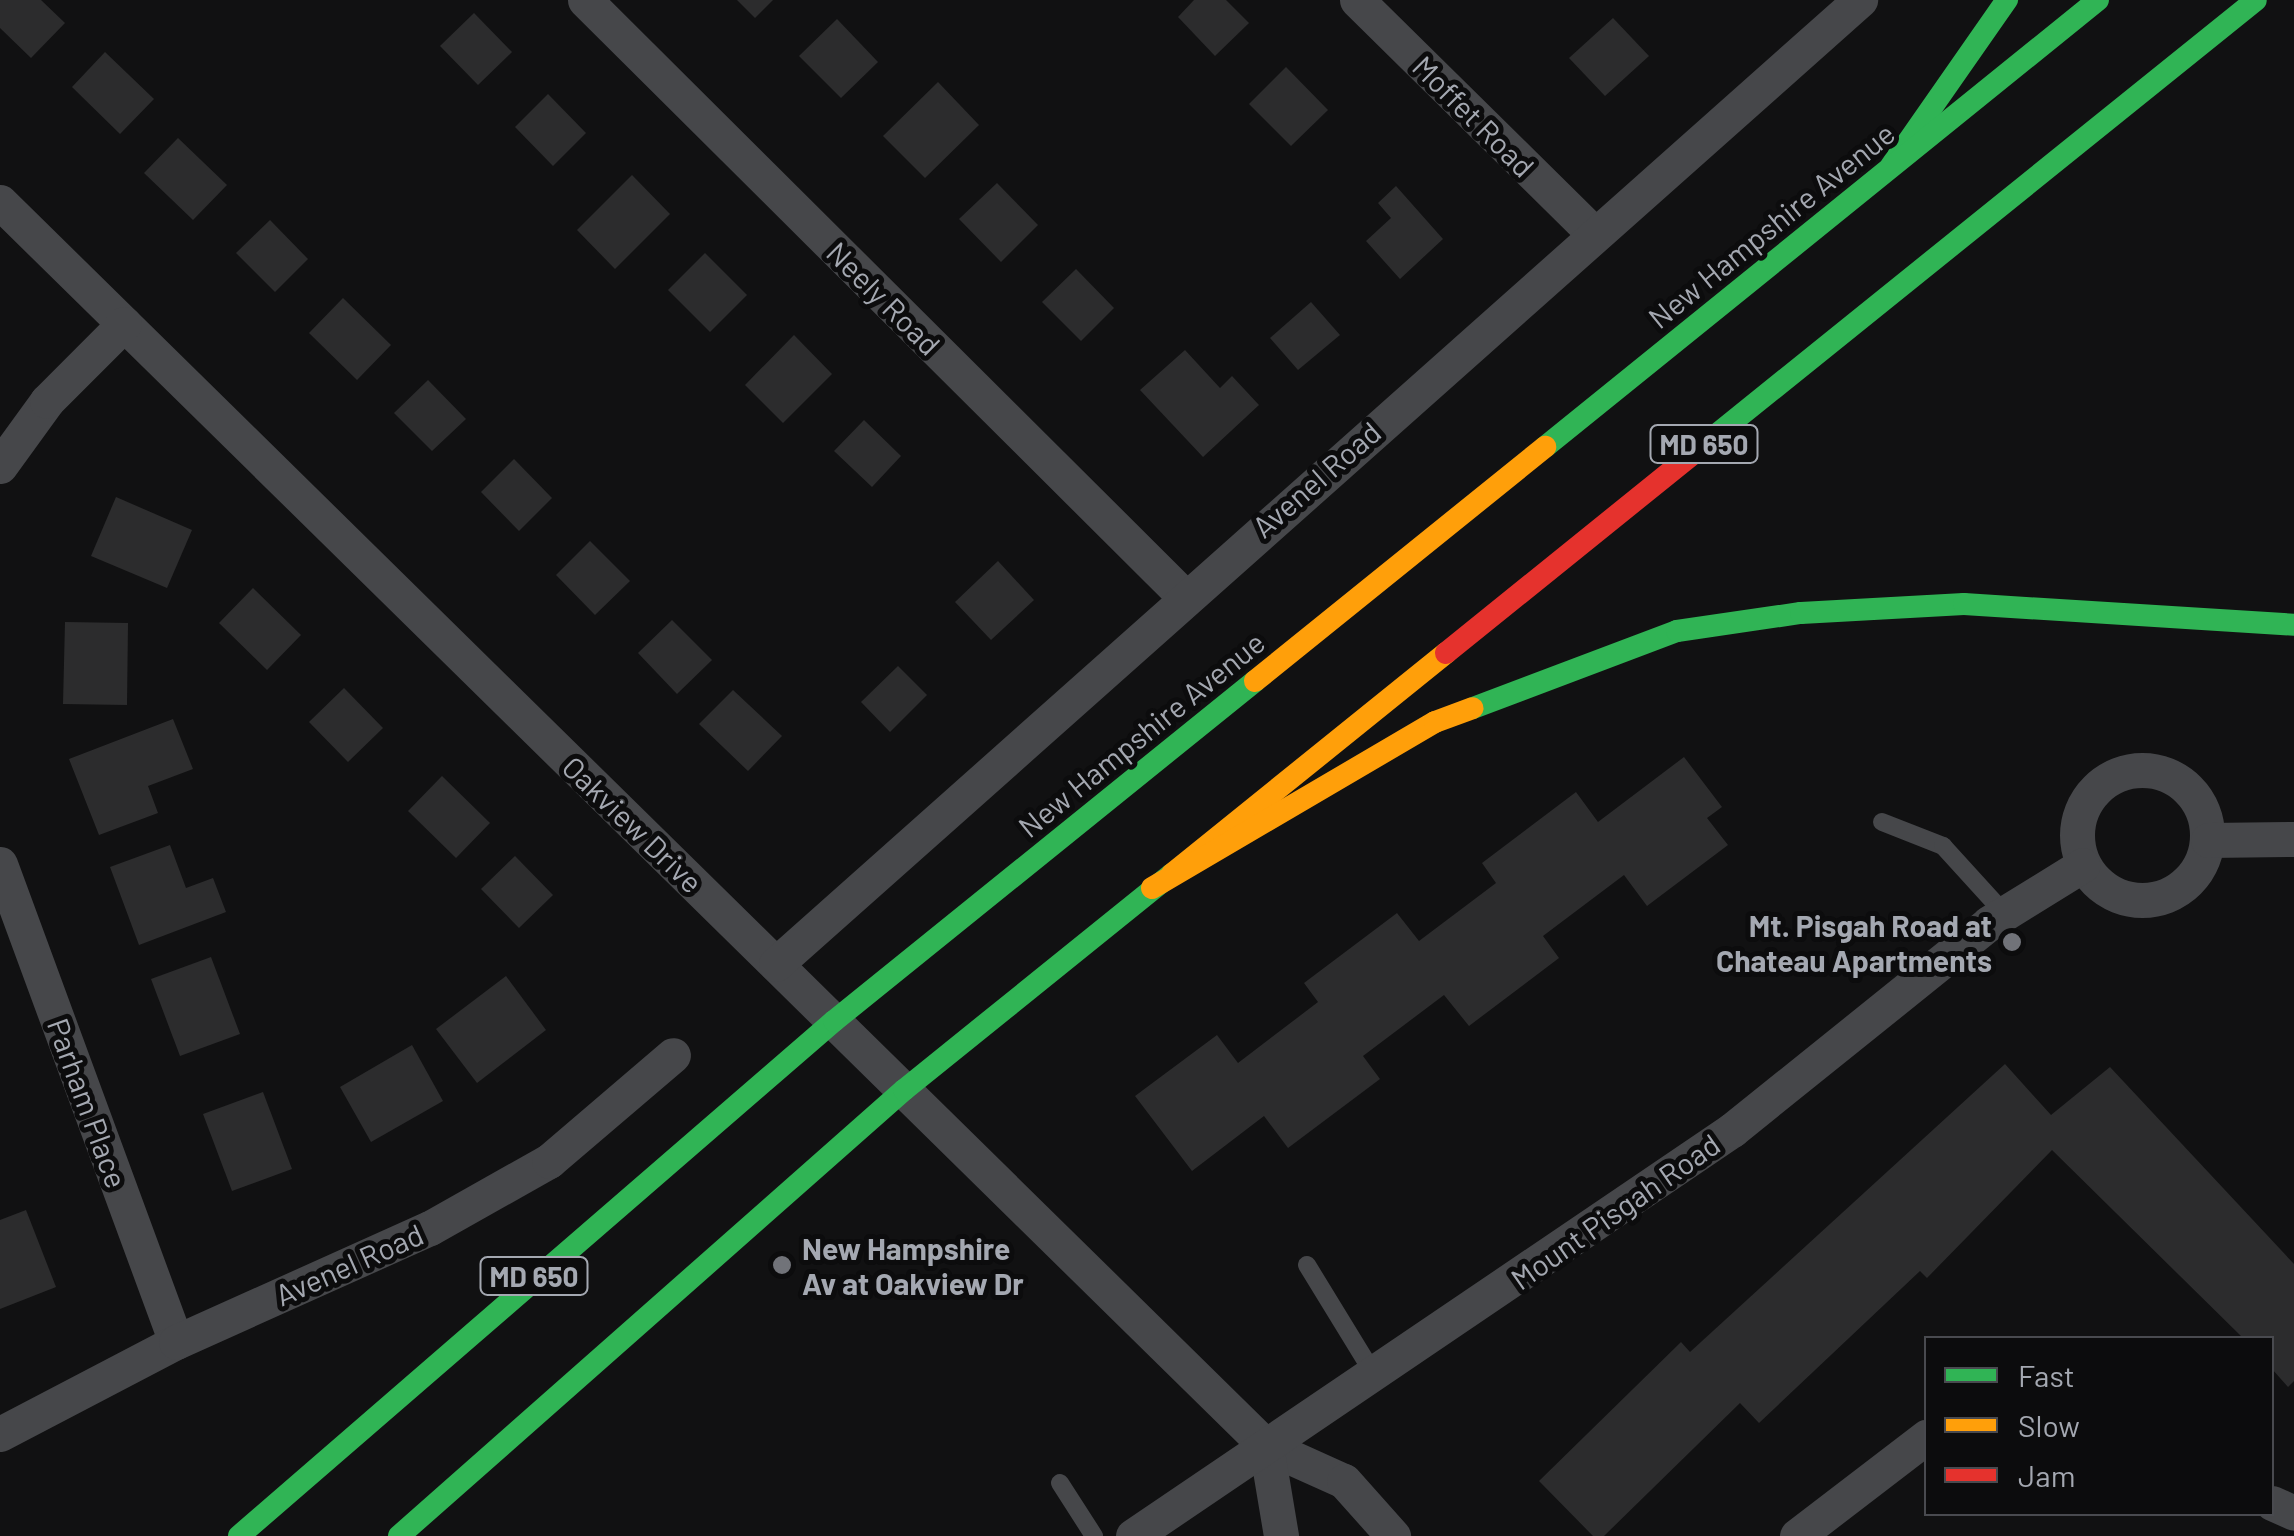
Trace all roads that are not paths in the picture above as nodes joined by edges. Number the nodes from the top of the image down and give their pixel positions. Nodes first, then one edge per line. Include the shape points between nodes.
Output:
1 (585, 0) edge
2 (1356, 0) edge
3 (1860, 0) edge
4 (2007, 0) edge
5 (2098, 0) edge
6 (2256, 0) edge
7 (1892, 166) junction
8 (0, 202) edge
9 (1592, 232) junction
10 (124, 324) junction
11 (0, 466) edge
12 (1184, 596) junction
13 (2294, 625) edge
14 (1882, 822) dead end
15 (2294, 838) edge
16 (2208, 840) junction
17 (0, 864) edge
18 (2083, 865) junction
19 (1152, 888) junction
20 (2004, 913) junction
21 (776, 964) junction
22 (834, 1022) junction
23 (674, 1055) dead end
24 (904, 1090) junction
25 (1307, 1264) dead end
26 (176, 1342) junction
27 (1375, 1376) junction
28 (0, 1434) edge
29 (1924, 1439) edge
30 (1266, 1446) junction
31 (1060, 1482) dead end
32 (239, 1536) edge
33 (399, 1536) edge
34 (1094, 1536) edge
35 (1133, 1536) edge
36 (1281, 1536) edge
37 (1393, 1536) edge
38 (1796, 1536) edge

1 - 12 street, Neely Road
2 - 9 street, Moffet Road
3 - 9 street, Avenel Road
4 - 7 main road
5 - 7 main road, New Hampshire Avenue / MD 650
6 - 19 main road, MD 650
7 - 22 main road, New Hampshire Avenue / MD 650
8 - 10 street, Oakview Drive
9 - 12 street, Avenel Road
10 - 11 street via 47,401
10 - 21 street, Oakview Drive
12 - 21 street, Avenel Road
13 - 19 main road via 1964,604 1801,612 1677,631 1435,722
14 - 20 lane via 1943,846
15 - 16 street
16 - 18 street via 2202,864 2166,897 2119,897
16 - 18 street via 2205,815 2174,778 2126,771 2086,799 2077,820
17 - 26 street, Parham Place
18 - 20 street, Mount Pisgah Road
19 - 24 main road, MD 650
20 - 27 street, Mount Pisgah Road via 1732,1130
21 - 22 street, Oakview Drive
22 - 24 street, Oakview Drive
22 - 32 main road, New Hampshire Avenue / MD 650
23 - 26 street, Avenel Road via 549,1160 430,1228
24 - 30 street, Oakview Drive
24 - 33 main road, MD 650
25 - 27 lane
26 - 28 street, Avenel Road
27 - 30 street, Mount Pisgah Road
29 - 38 street
30 - 35 street, Mount Pisgah Road
30 - 36 street
30 - 37 street via 1344,1481
31 - 34 lane

